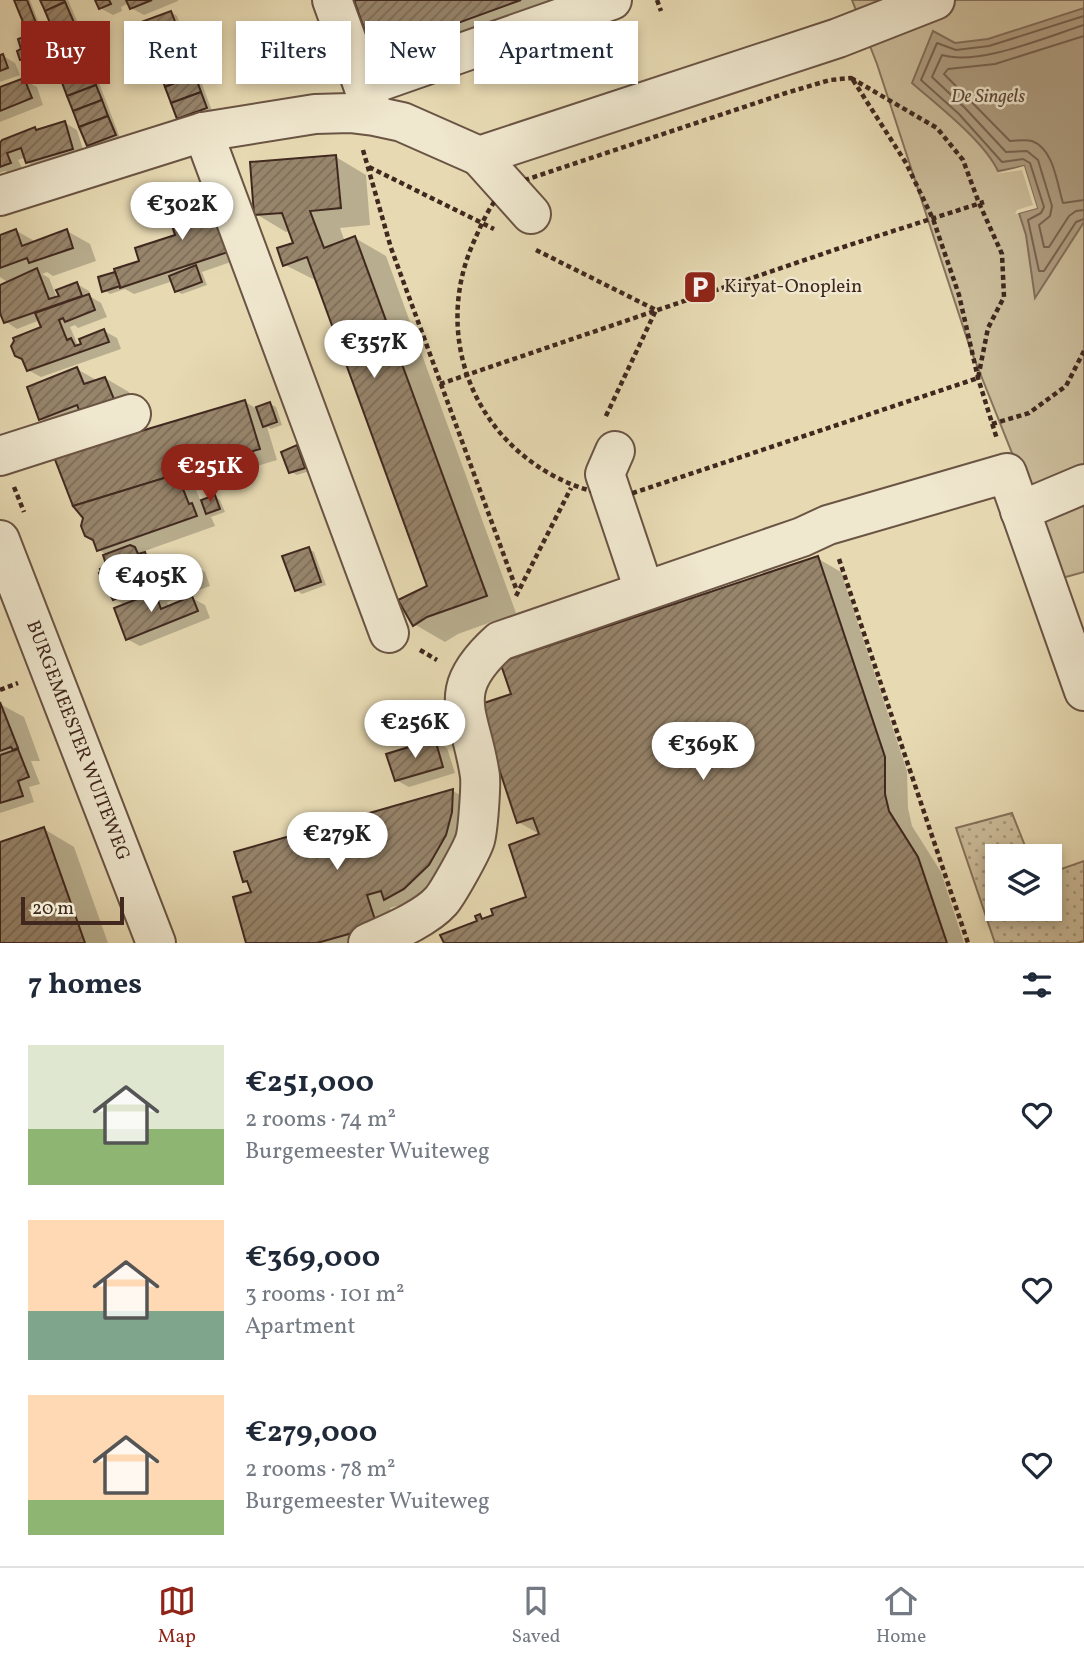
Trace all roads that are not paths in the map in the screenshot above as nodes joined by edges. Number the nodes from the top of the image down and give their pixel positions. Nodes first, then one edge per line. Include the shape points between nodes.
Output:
1 (332, 0) edge
2 (612, 0) edge
3 (935, 0) edge
4 (363, 105) junction
5 (203, 132) junction
6 (479, 156) junction
7 (0, 196) edge
8 (517, 221) road end
9 (131, 414) dead end
10 (609, 436) road end
11 (0, 456) edge
12 (1084, 484) edge
13 (1020, 511) junction
14 (0, 540) edge
15 (644, 590) junction
16 (389, 633) road end
17 (1084, 691) edge
18 (156, 943) edge
19 (368, 943) edge

1 - 4 street
2 - 4 street
3 - 6 street via 838,37
4 - 5 street
4 - 6 street
5 - 7 street
5 - 16 street
6 - 8 street
9 - 11 street
10 - 15 street via 605,474
12 - 13 street
13 - 15 street via 1007,473 815,531
13 - 17 street
14 - 18 street, BURGEMEESTER WUITEWEG
15 - 19 street via 500,640 481,658 469,677 463,700 480,778 475,840 441,901 405,927

